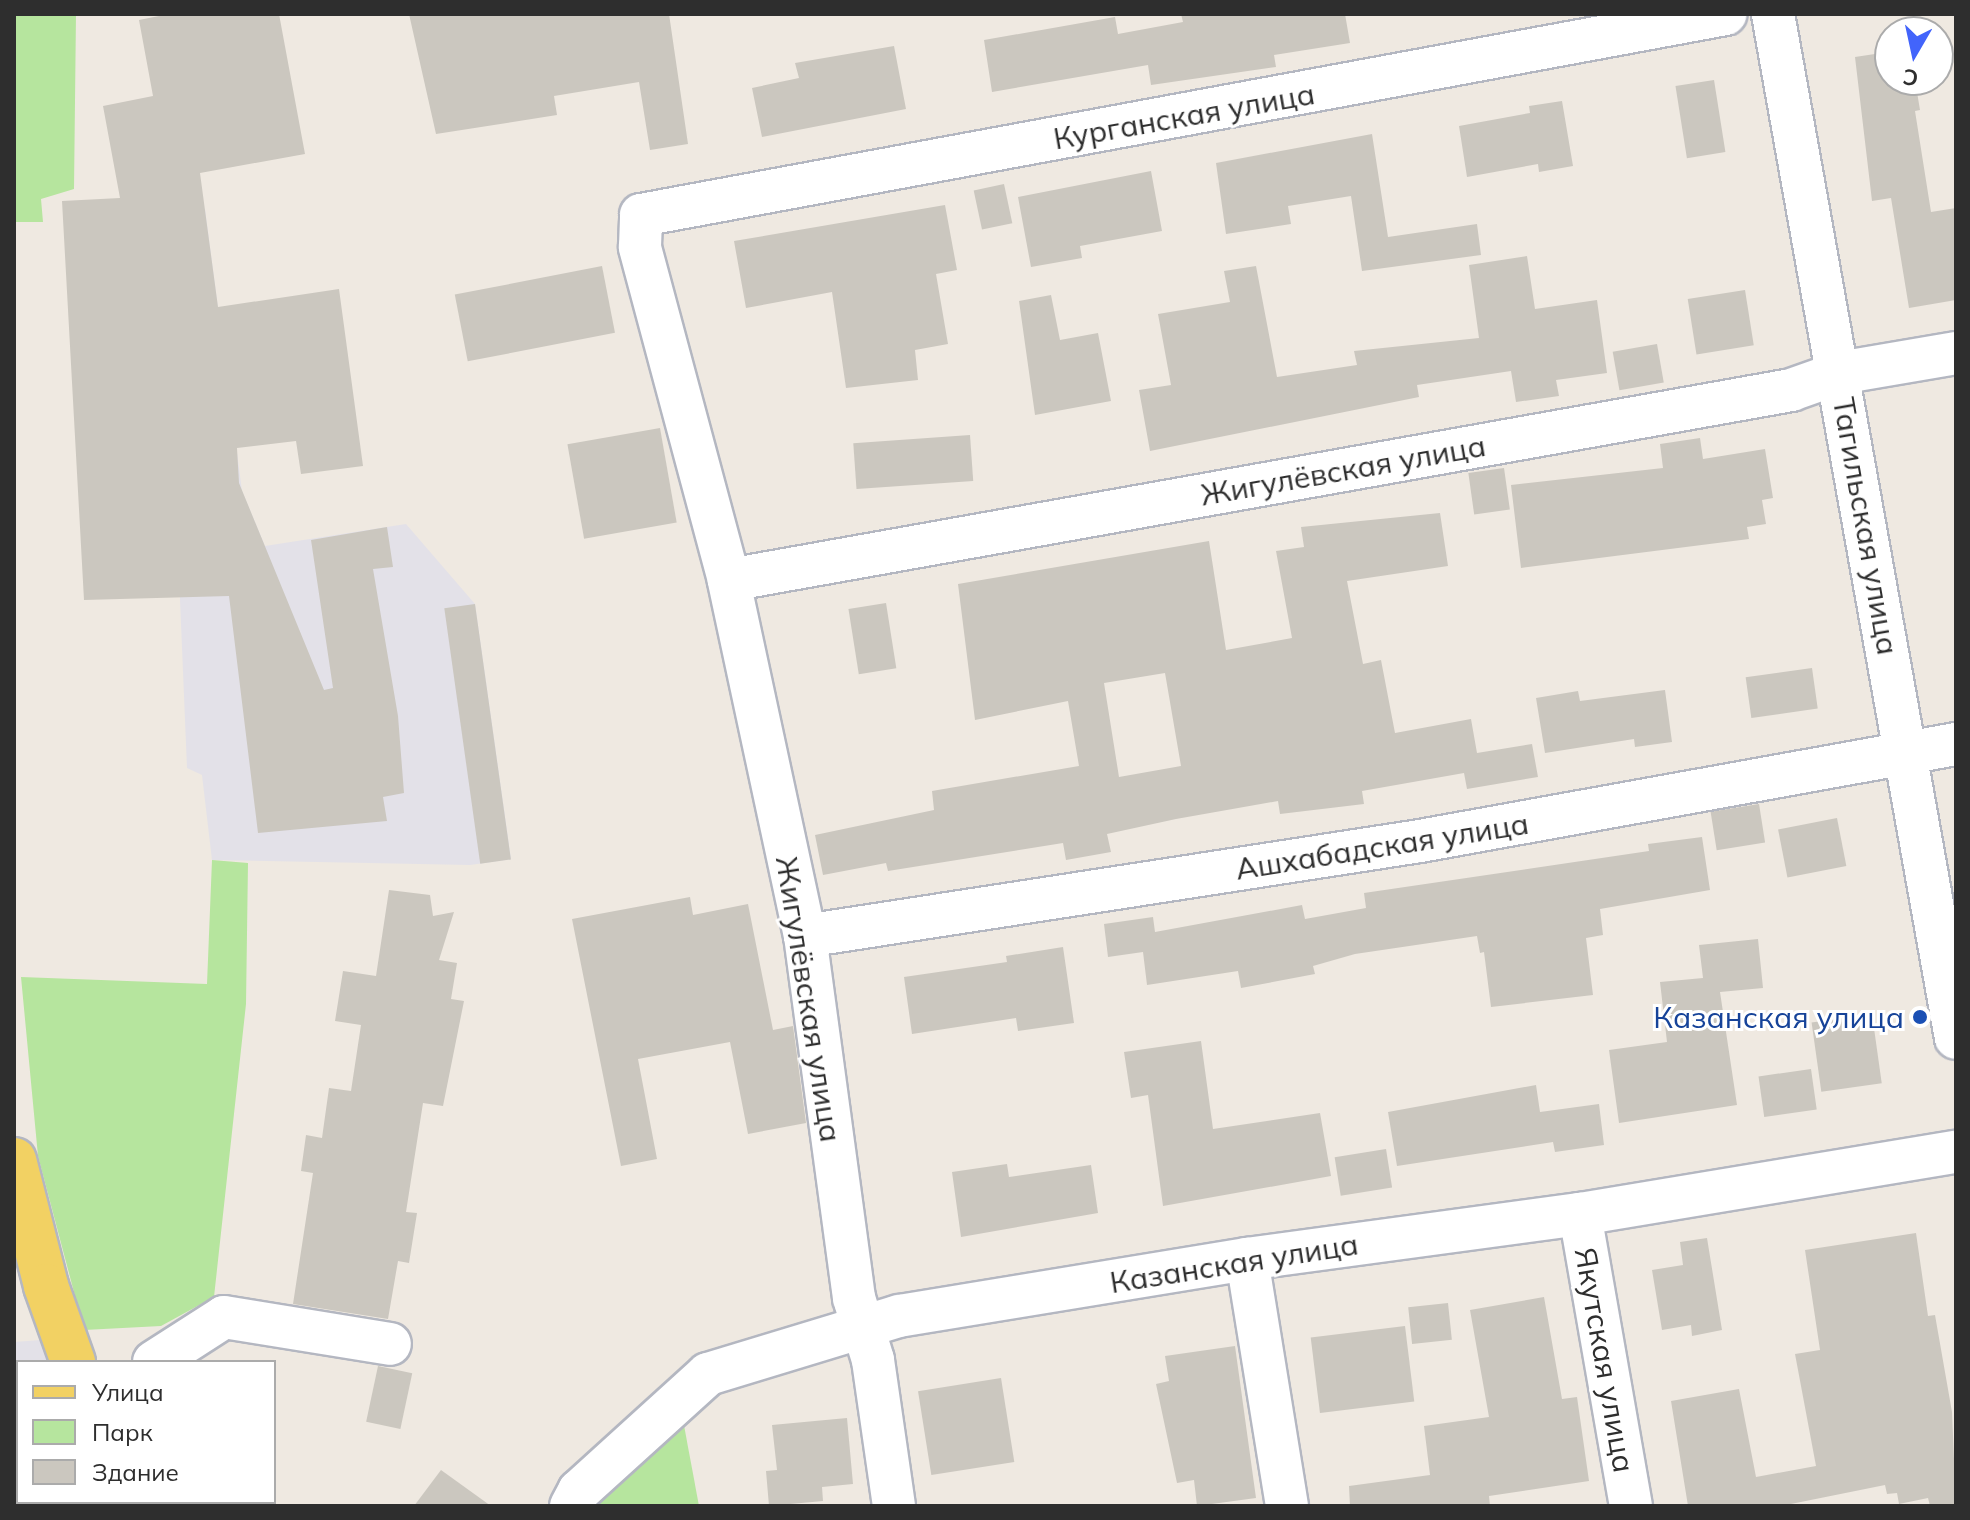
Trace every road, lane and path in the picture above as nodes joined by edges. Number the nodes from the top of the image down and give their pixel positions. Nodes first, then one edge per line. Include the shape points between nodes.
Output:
1 (1726, 14) edge
2 (1773, 14) edge
3 (641, 215) joint
4 (1956, 353) edge
5 (1839, 373) junction
6 (729, 580) junction
7 (1956, 744) edge
8 (1905, 753) junction
9 (805, 936) junction
10 (1956, 1038) edge
11 (1956, 1152) edge
12 (14, 1160) edge
13 (1580, 1214) junction
14 (1247, 1259) junction
15 (863, 1325) junction
16 (390, 1344) dead end
17 (72, 1360) edge
18 (157, 1360) edge
19 (571, 1506) edge
20 (894, 1506) edge
21 (1287, 1506) edge
22 (1631, 1506) edge

1 - 3 street, Курганская улица
2 - 5 street, Тагильская улица
3 - 6 street, Жигулёвская улица via 640,247
4 - 5 street, Жигулёвская улица
5 - 6 street, Жигулёвская улица via 1791,390
5 - 8 street, Тагильская улица
6 - 9 street, Жигулёвская улица
7 - 8 street, Ашхабадская улица
8 - 9 street, Ашхабадская улица via 1420,841
8 - 10 street, Тагильская улица
9 - 15 street, Жигулёвская улица via 854,1298
11 - 13 street, Казанская улица
12 - 17 main road via 46,1286
13 - 14 street, Казанская улица
13 - 22 street, Якутская улица
14 - 15 street, Казанская улица
14 - 21 street
15 - 19 street, Казанская улица via 708,1374 579,1491
15 - 20 street, Жигулёвская улица
16 - 18 street via 224,1317

